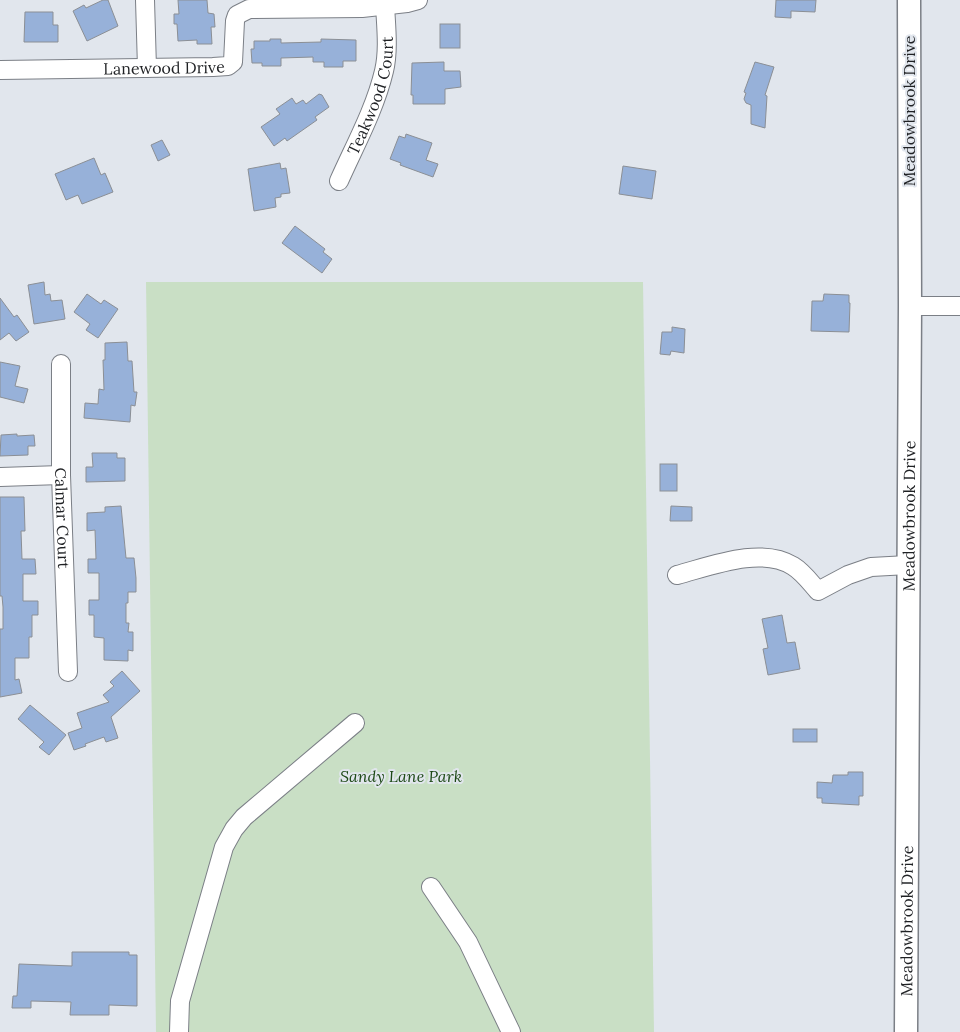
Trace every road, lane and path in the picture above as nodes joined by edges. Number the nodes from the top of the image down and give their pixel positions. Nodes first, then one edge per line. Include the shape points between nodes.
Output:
1 (145, 0) edge
2 (418, 0) edge
3 (909, 0) edge
4 (309, 4) edge
5 (385, 5) junction
6 (147, 68) junction
7 (0, 70) edge
8 (339, 181) dead end
9 (910, 306) junction
10 (960, 306) edge
11 (61, 364) dead end
12 (62, 475) junction
13 (0, 477) edge
14 (908, 565) junction
15 (677, 575) dead end
16 (68, 672) dead end
17 (355, 724) dead end
18 (431, 887) dead end
19 (178, 1032) edge
20 (511, 1032) edge
21 (906, 1032) edge

1 - 6 street
2 - 5 street
3 - 9 main road, Meadowbrook Drive
4 - 5 street via 362,8
4 - 6 street, Lanewood Drive via 249,9 237,15 234,62 228,66
5 - 8 street, Teakwood Court via 384,69 373,106
6 - 7 street, Lanewood Drive
9 - 10 street
9 - 14 main road, Meadowbrook Drive
11 - 12 street, Calmar Court
12 - 13 street
12 - 16 street, Calmar Court
14 - 15 street via 871,567 818,590 793,566 763,558 736,560
14 - 21 main road, Meadowbrook Drive
17 - 19 street via 244,817 234,829 224,847 180,1001
18 - 20 street via 468,942

